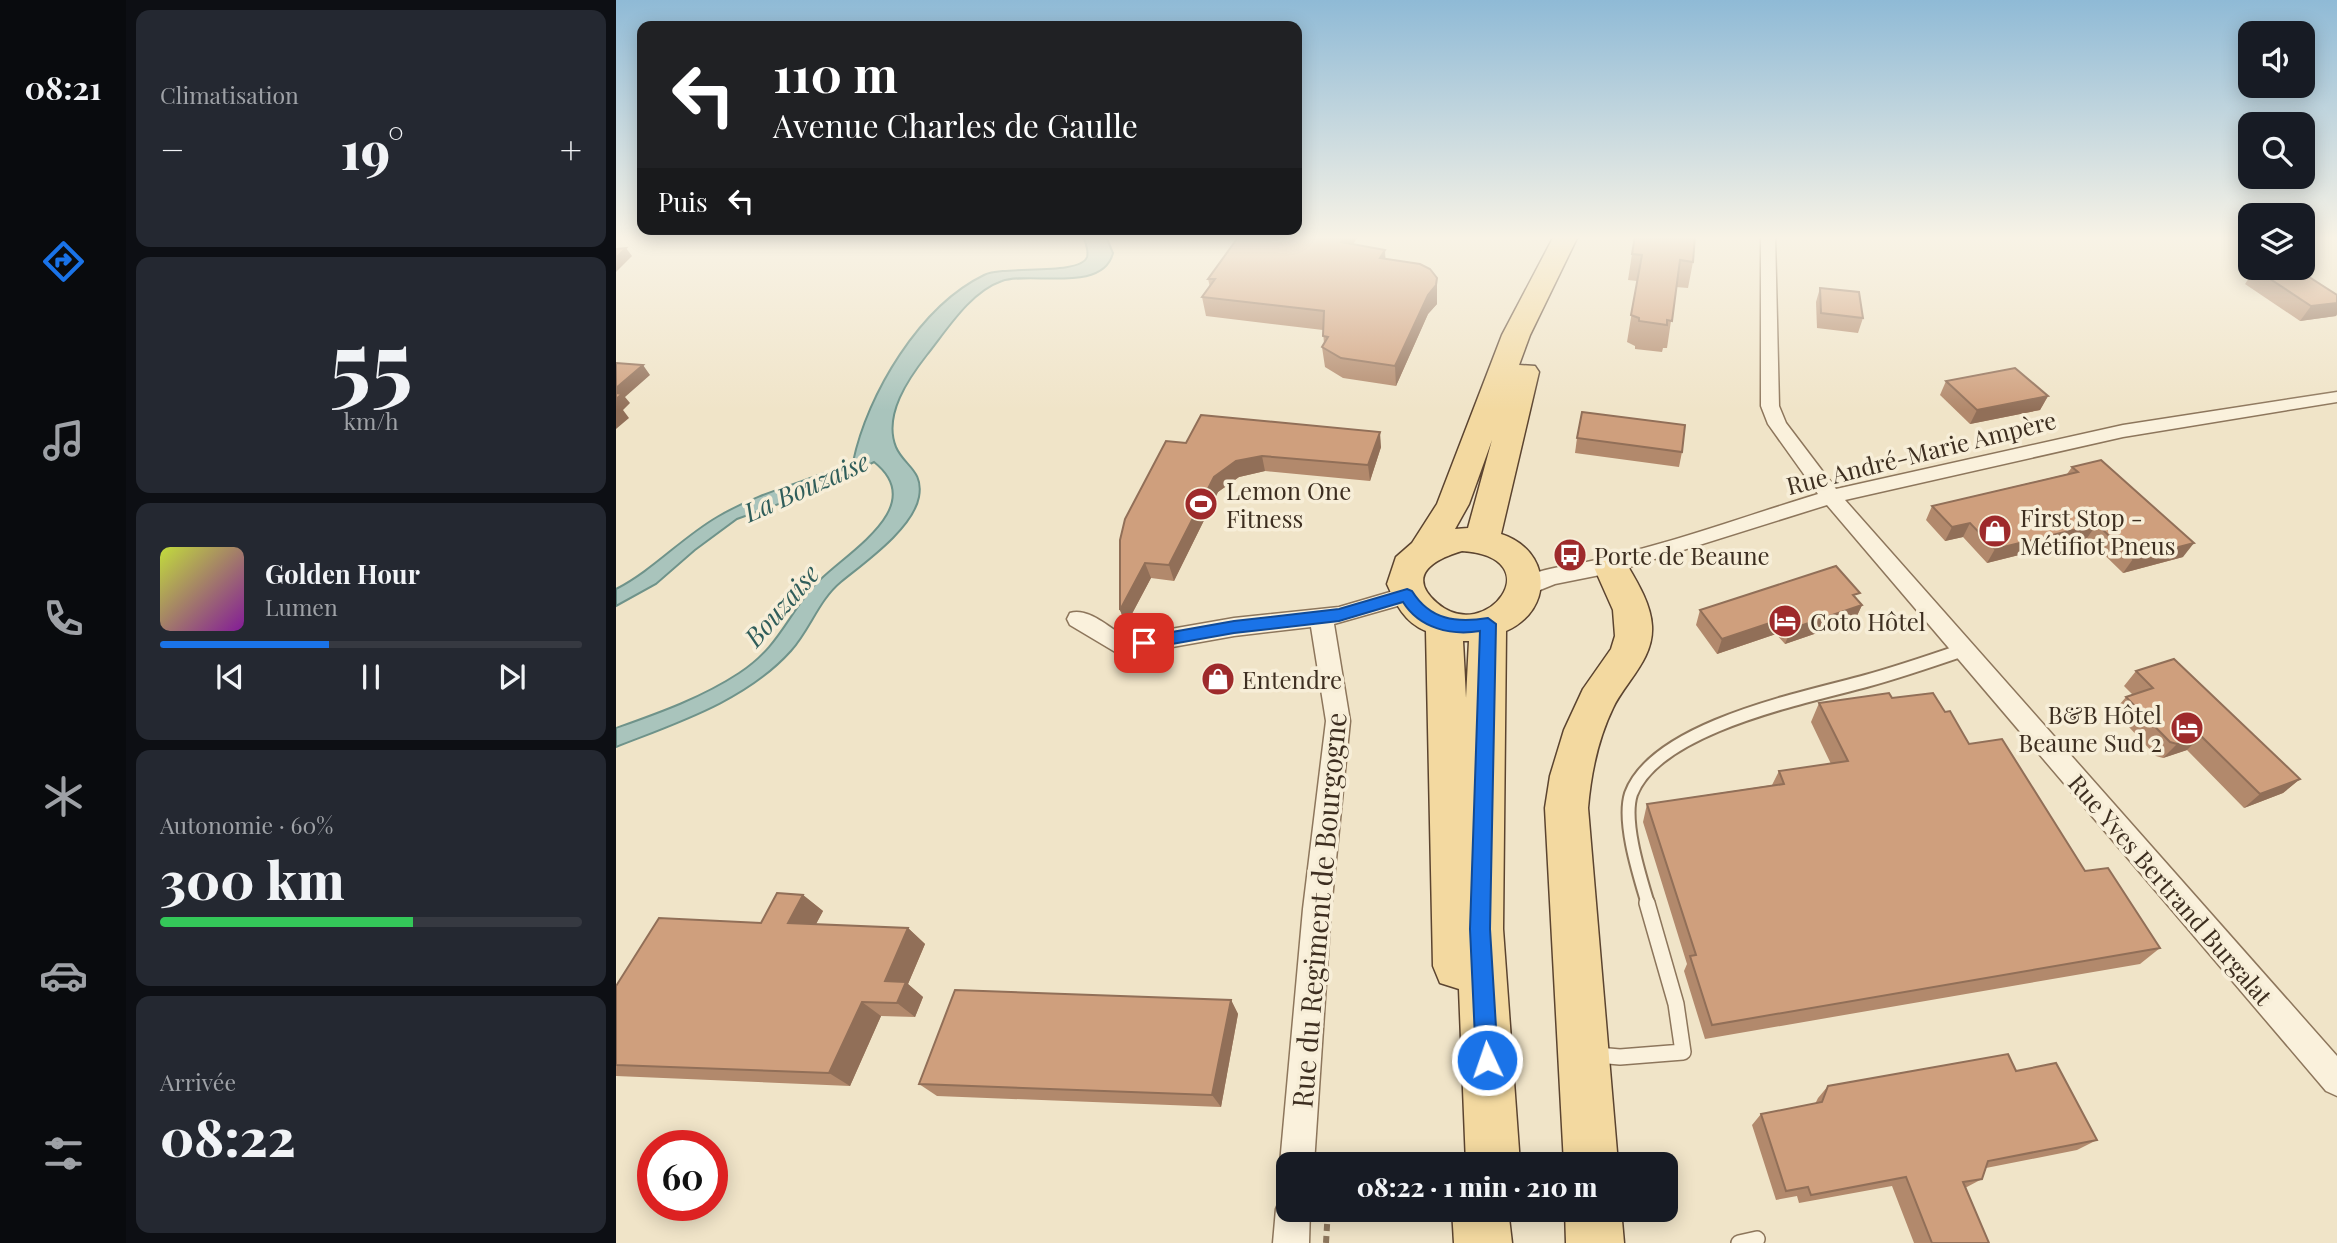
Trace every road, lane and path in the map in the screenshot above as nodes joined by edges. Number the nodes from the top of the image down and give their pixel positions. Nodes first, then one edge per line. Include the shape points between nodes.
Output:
1 (1537, 294) edge
2 (1555, 294) edge
3 (1769, 294) edge
4 (2337, 397) edge
5 (1831, 497) junction
6 (1482, 540) junction
7 (1426, 549) junction
8 (1610, 565) junction
9 (1525, 588) junction
10 (1407, 595) junction
11 (1322, 617) junction
12 (1078, 619) dead end
13 (1466, 624) junction
14 (1964, 650) junction
15 (1584, 1053) junction
16 (2337, 1080) edge
17 (1298, 1152) edge
18 (1475, 1152) edge
19 (1492, 1152) edge
20 (1590, 1152) edge
21 (1292, 1222) edge
22 (1327, 1222) edge
23 (1481, 1222) edge
24 (1497, 1222) edge
25 (1594, 1222) edge
26 (1756, 1239) dead end
27 (1291, 1243) edge
28 (1326, 1243) edge
29 (1483, 1243) edge
30 (1498, 1243) edge
31 (1595, 1243) edge
32 (1739, 1243) edge

1 - 7 main road via 1516,335 1453,504
2 - 6 main road via 1538,328
3 - 5 street, Rue Yves Bertrand Burgalat via 1770,406 1777,424
4 - 5 street, Rue André-Marie Ampère via 2123,431
5 - 8 street, Rue André-Marie Ampère
5 - 14 street, Rue Yves Bertrand Burgalat
6 - 7 main road via 1452,540
6 - 9 main road via 1520,563
7 - 10 main road via 1407,570
8 - 9 street, Rue André-Marie Ampère via 1541,579
8 - 15 main road via 1634,622 1633,643 1597,698 1566,790
9 - 13 main road via 1507,615
10 - 11 street
10 - 13 main road via 1421,613
11 - 12 street via 1122,647
11 - 17 street, Rue du Regiment de Bourgogne via 1321,639 1337,695 1338,721 1317,909
13 - 18 main road via 1456,953
13 - 19 main road
14 - 15 lane via 1702,732 1662,757 1637,781 1629,807 1637,863 1676,1005 1683,1052 1620,1057
14 - 16 street, Rue Yves Bertrand Burgalat
15 - 20 main road
21 - 27 street
22 - 28 path
23 - 29 main road
24 - 30 main road
25 - 31 main road
26 - 32 lane

